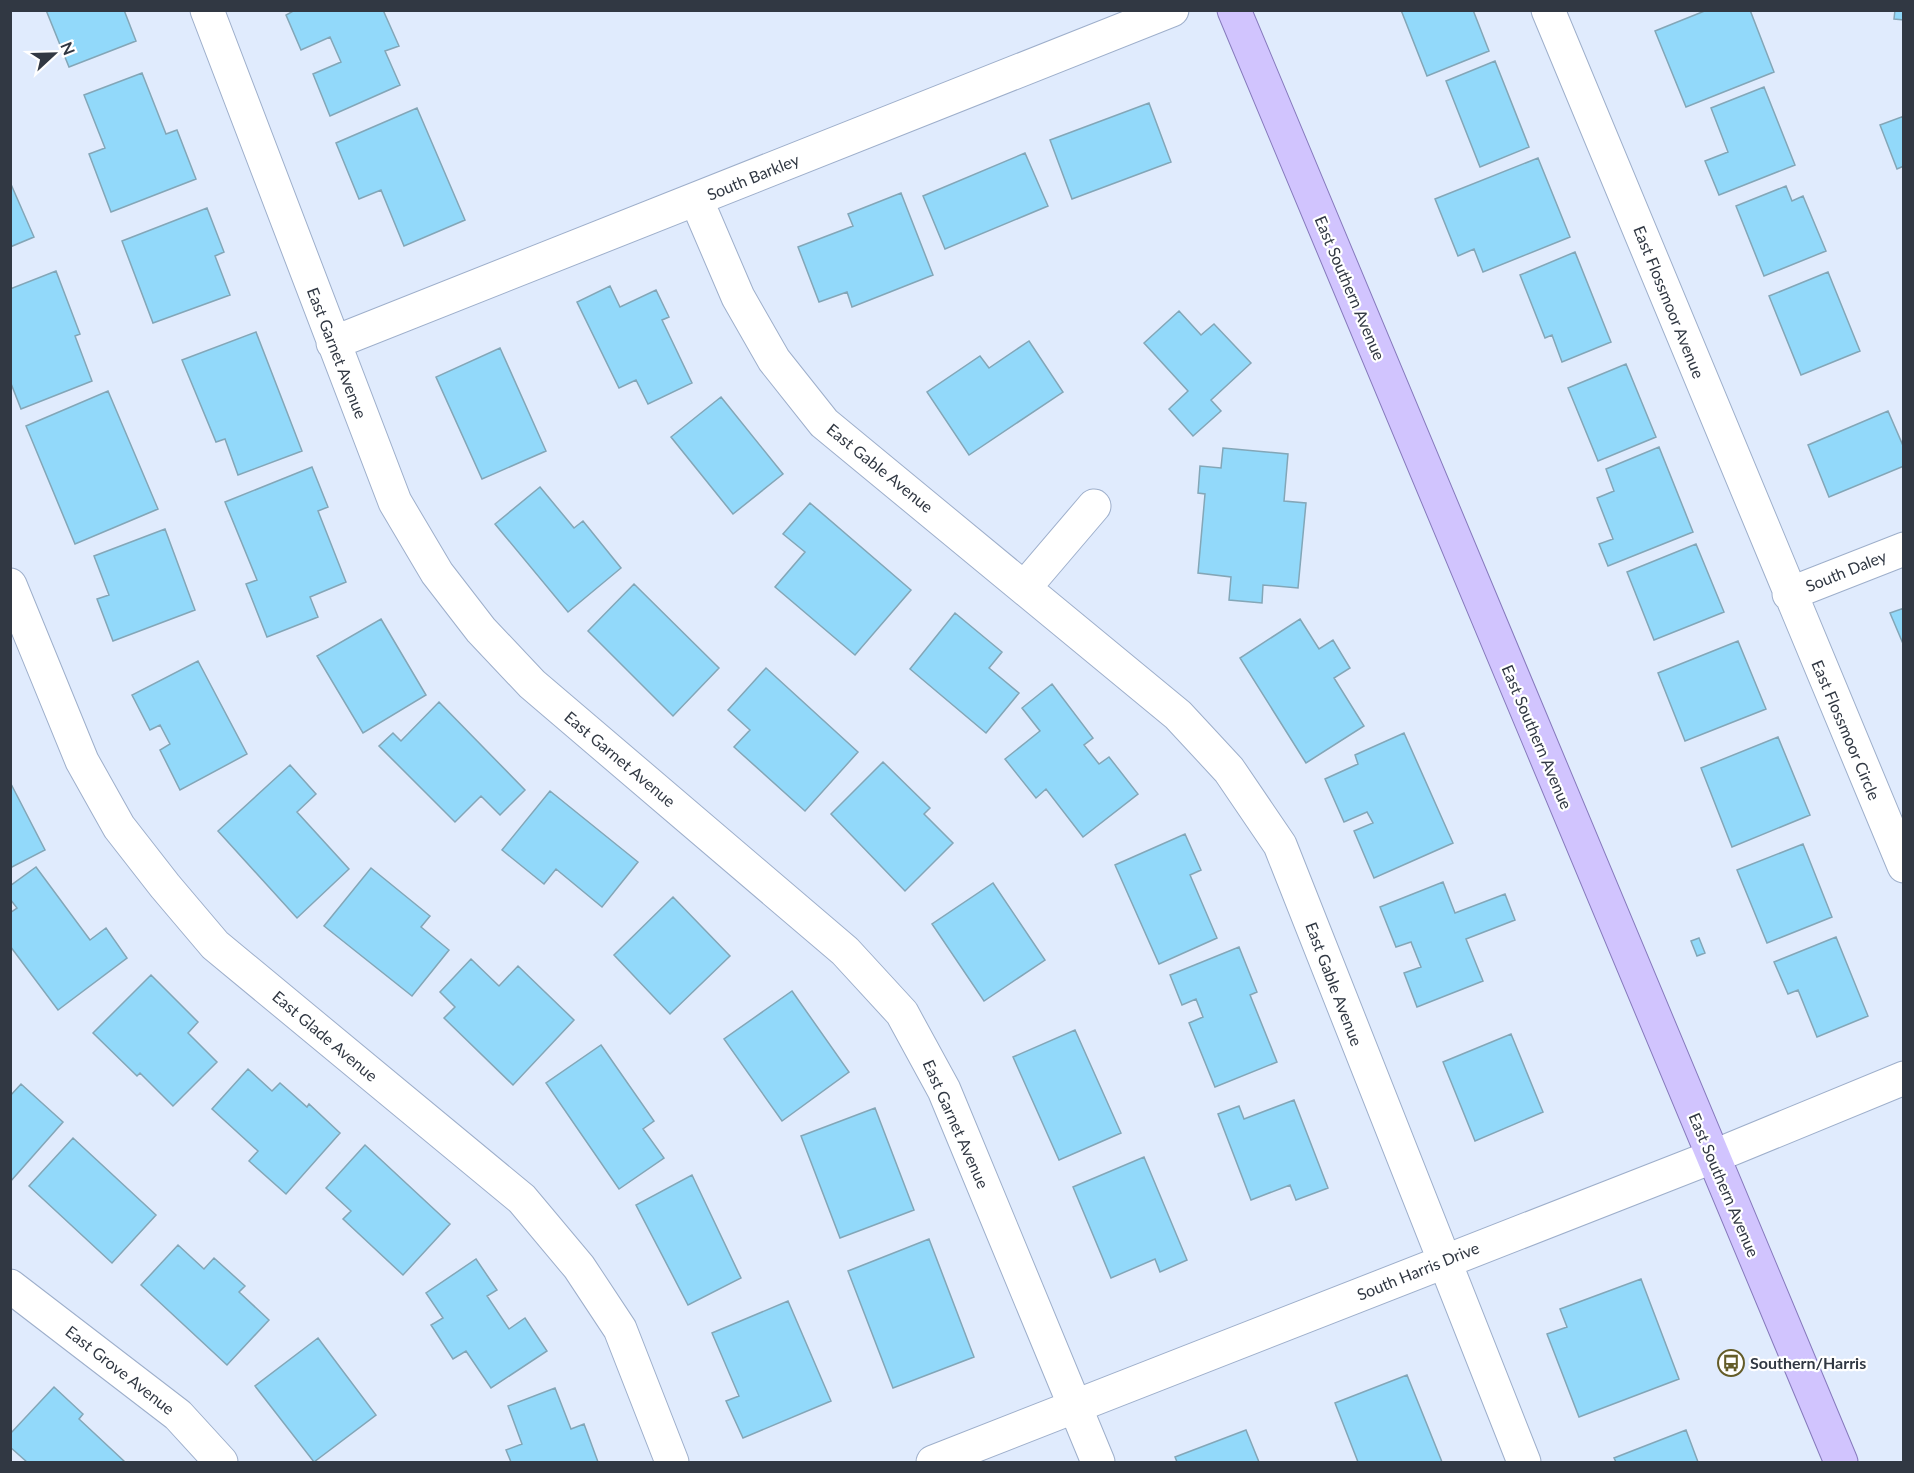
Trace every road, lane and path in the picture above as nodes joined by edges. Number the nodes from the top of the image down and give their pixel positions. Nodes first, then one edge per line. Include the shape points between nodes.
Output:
1 (207, 10) edge
2 (1172, 10) edge
3 (1234, 10) edge
4 (1548, 10) edge
5 (696, 199) junction
6 (333, 343) junction
7 (1094, 506) dead end
8 (1904, 549) edge
9 (10, 585) edge
10 (1025, 587) junction
11 (1789, 594) junction
12 (1904, 866) edge
13 (1904, 1078) edge
14 (1712, 1157) junction
15 (1443, 1262) junction
16 (10, 1286) edge
17 (1076, 1405) junction
18 (221, 1462) edge
19 (672, 1462) edge
20 (933, 1462) edge
21 (1098, 1462) edge
22 (1524, 1462) edge
23 (1841, 1462) edge

1 - 6 street, East Garnet Avenue
2 - 5 street, South Barkley
3 - 14 main road, East Southern Avenue
4 - 11 street, East Flossmoor Avenue
5 - 6 street, South Barkley
5 - 10 street, East Gable Avenue via 743,306 774,360 824,423
6 - 17 street, East Garnet Avenue via 395,502 437,573 481,630 532,684 845,951 902,1014 944,1090
7 - 10 street
8 - 11 street, South Daley
9 - 19 street, East Glade Avenue via 82,761 119,826 215,945 522,1199 579,1267 620,1329
10 - 15 street, East Gable Avenue via 1178,715 1229,770 1280,844
11 - 12 street, East Flossmoor Circle
13 - 14 street, South Harris Drive
14 - 15 street, South Harris Drive
14 - 23 main road, East Southern Avenue
15 - 17 street, South Harris Drive
15 - 22 street, East Gable Avenue
16 - 18 street, East Grove Avenue via 178,1415
17 - 20 street, South Harris Drive
17 - 21 street, East Garnet Avenue

